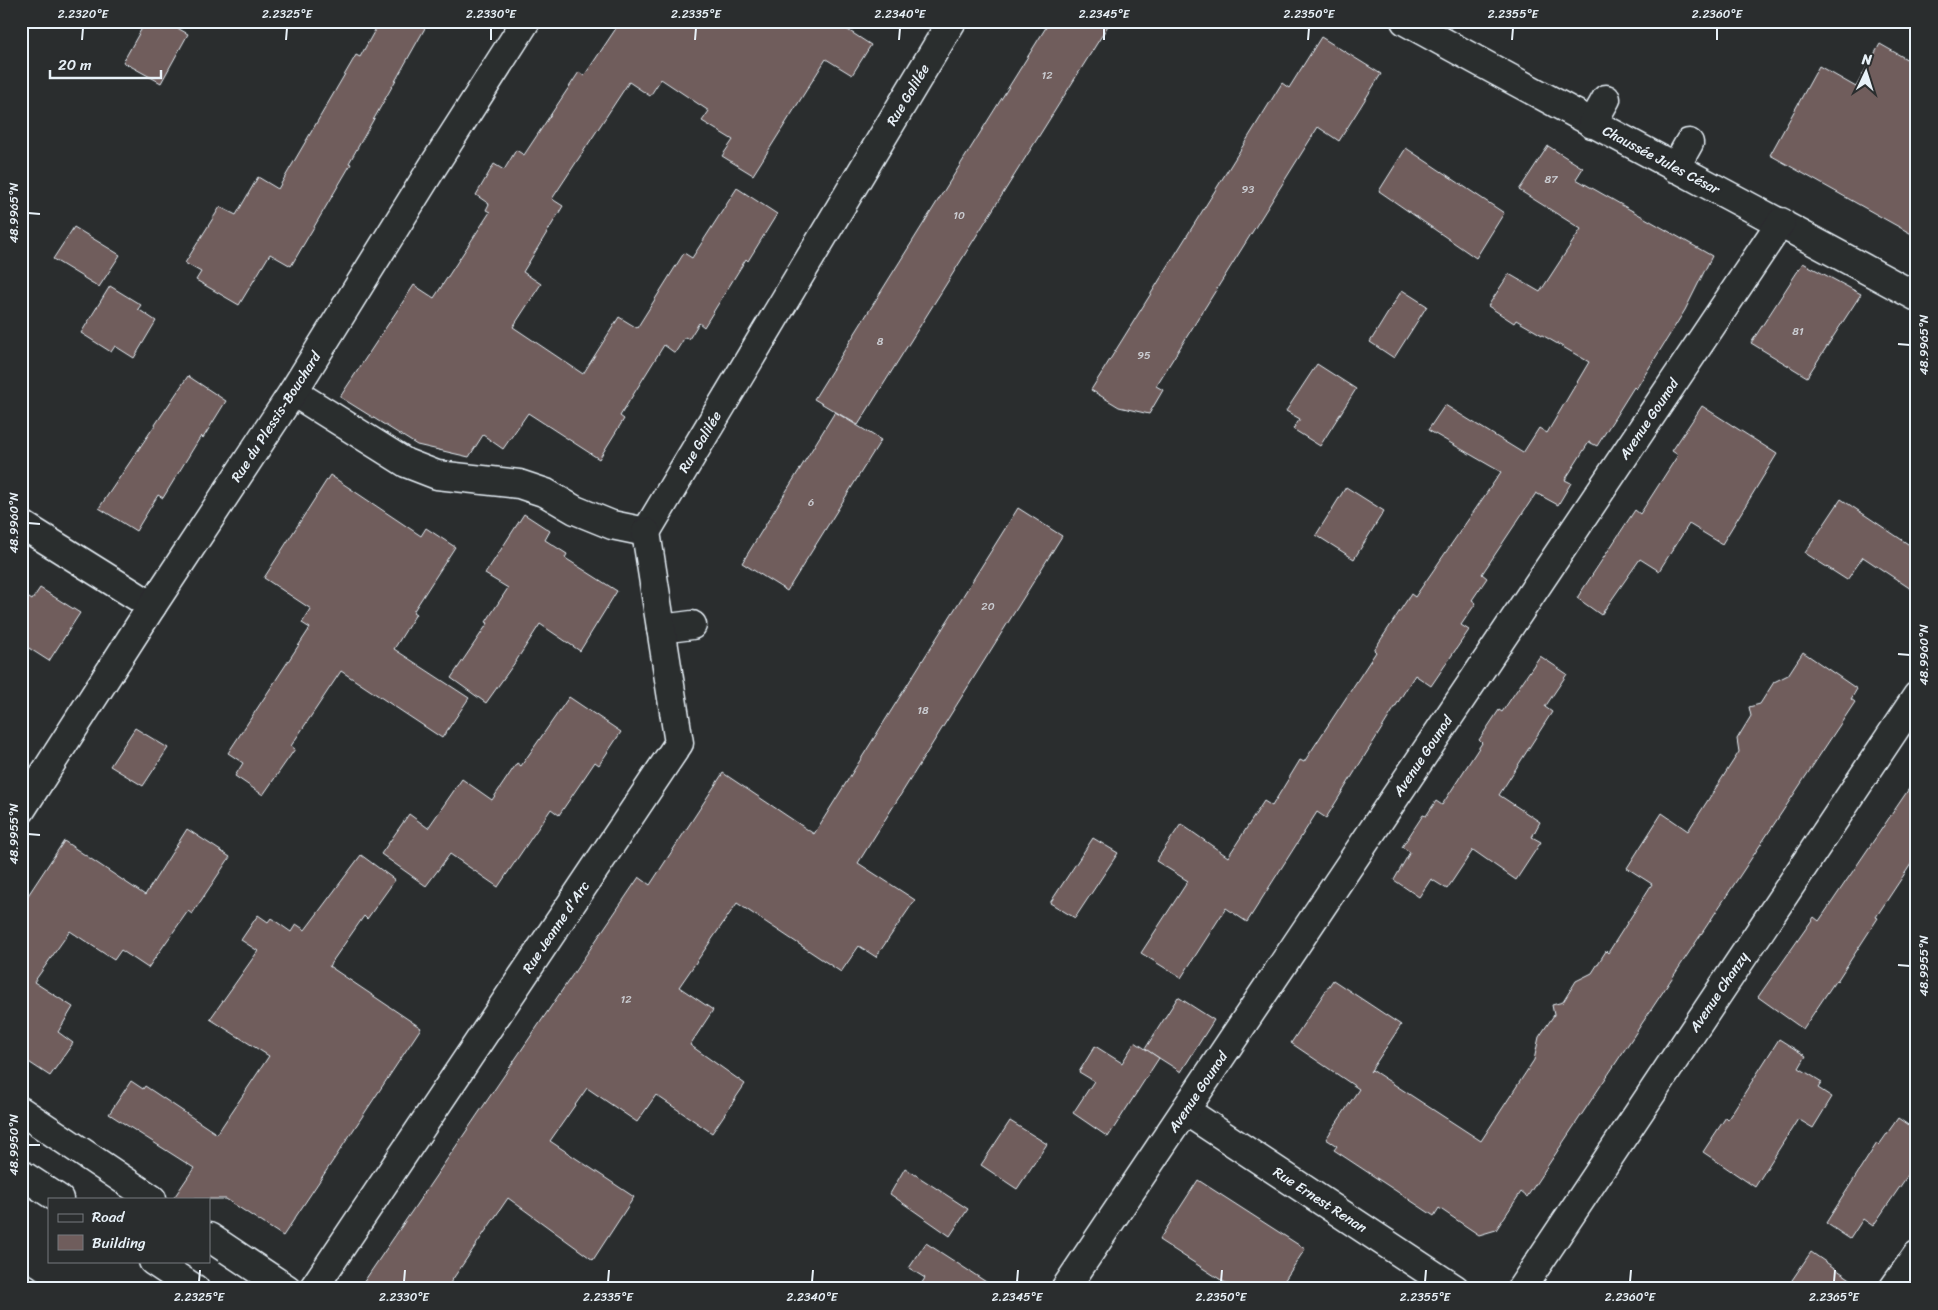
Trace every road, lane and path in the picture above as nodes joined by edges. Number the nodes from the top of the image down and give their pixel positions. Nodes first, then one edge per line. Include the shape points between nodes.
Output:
1 (526, 21) edge
2 (952, 21) edge
3 (1405, 21) edge
4 (1606, 99) dead end
5 (1592, 124) junction
6 (1689, 143) dead end
7 (1675, 168) junction
8 (1781, 222) junction
9 (1917, 296) edge
10 (294, 392) junction
11 (21, 524) edge
12 (646, 532) junction
13 (152, 606) junction
14 (692, 625) dead end
15 (661, 629) junction
16 (1917, 696) edge
17 (21, 810) edge
18 (1186, 1111) junction
19 (21, 1112) edge
20 (21, 1174) edge
21 (57, 1198) edge
22 (150, 1198) edge
23 (210, 1238) edge
24 (1917, 1255) edge
25 (155, 1262) edge
26 (21, 1286) edge
27 (26, 1289) edge
28 (195, 1289) edge
29 (287, 1289) edge
30 (313, 1289) edge
31 (1065, 1289) edge
32 (1455, 1289) edge
33 (1521, 1289) edge
34 (1893, 1289) edge

1 - 10 street, Rue du Plessis-Bouchard
2 - 12 street, Rue Galilée
3 - 5 street, Chaussée Jules César
4 - 5 street
5 - 7 street, Chaussée Jules César
6 - 7 street
7 - 8 street, Chaussée Jules César
8 - 9 street, Chaussée Jules César
8 - 18 street, Avenue Gounod
10 - 12 street via 406,463 437,475 519,484 612,524
10 - 13 street, Rue du Plessis-Bouchard
11 - 13 street
12 - 15 street, Rue Jeanne d'Arc
13 - 17 street, Rue du Plessis-Bouchard
14 - 15 street
15 - 30 street, Rue Jeanne d'Arc via 679,743
16 - 33 street, Avenue Chanzy
18 - 31 street, Avenue Gounod
18 - 32 street, Rue Ernest Renan
19 - 22 street
20 - 21 street
23 - 29 street
24 - 34 street
25 - 28 street
26 - 27 street

